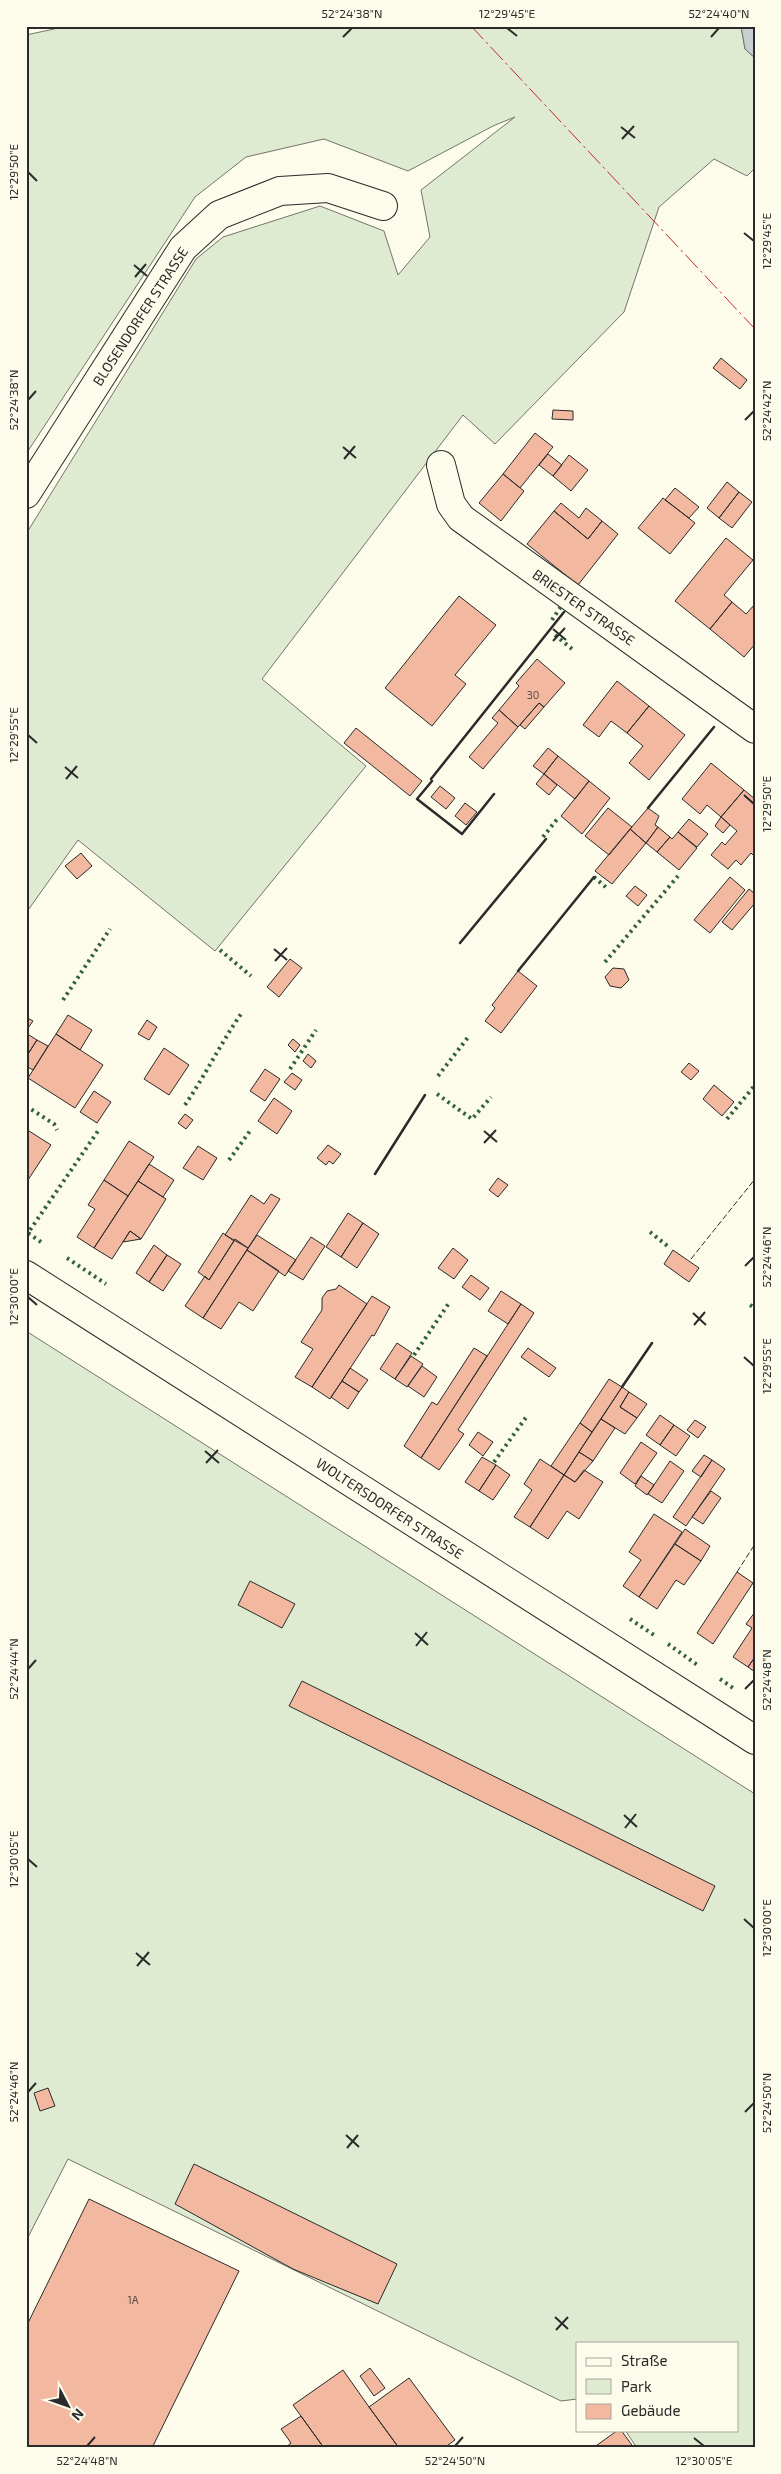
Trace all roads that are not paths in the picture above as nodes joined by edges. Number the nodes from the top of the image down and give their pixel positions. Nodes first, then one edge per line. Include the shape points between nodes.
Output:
1 (383, 206) dead end
2 (441, 465) dead end
3 (26, 494) edge
4 (755, 729) edge
5 (26, 1275) edge
6 (755, 1740) edge

1 - 3 street, BLOSENDORFER STRASSE via 328,188 280,190 219,215 183,248
2 - 4 street, BRIESTER STRASSE via 451,504 461,518
5 - 6 street, WOLTERSDORFER STRASSE

